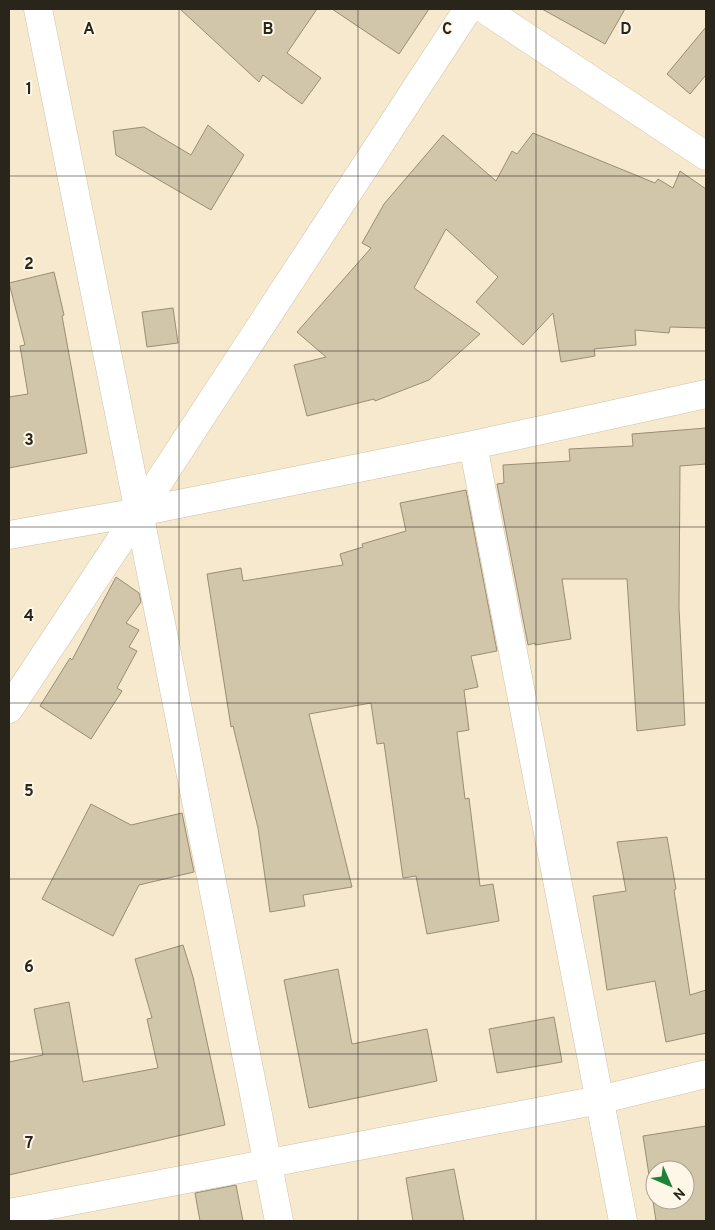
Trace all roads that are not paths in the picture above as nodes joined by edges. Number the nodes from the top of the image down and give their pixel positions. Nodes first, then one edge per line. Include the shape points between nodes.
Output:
1 (38, 9) edge
2 (468, 9) edge
3 (484, 9) edge
4 (706, 156) edge
5 (706, 394) edge
6 (473, 445) junction
7 (139, 512) junction
8 (9, 535) edge
9 (9, 709) edge
10 (706, 1074) edge
11 (599, 1100) junction
12 (268, 1164) junction
13 (9, 1213) edge
14 (279, 1221) edge
15 (623, 1221) edge

1 - 7 street
2 - 7 street
3 - 4 street
5 - 6 street
6 - 7 street
6 - 11 street
7 - 8 street
7 - 9 street
7 - 12 street
10 - 11 street
11 - 12 street
11 - 15 street
12 - 13 street
12 - 14 street

